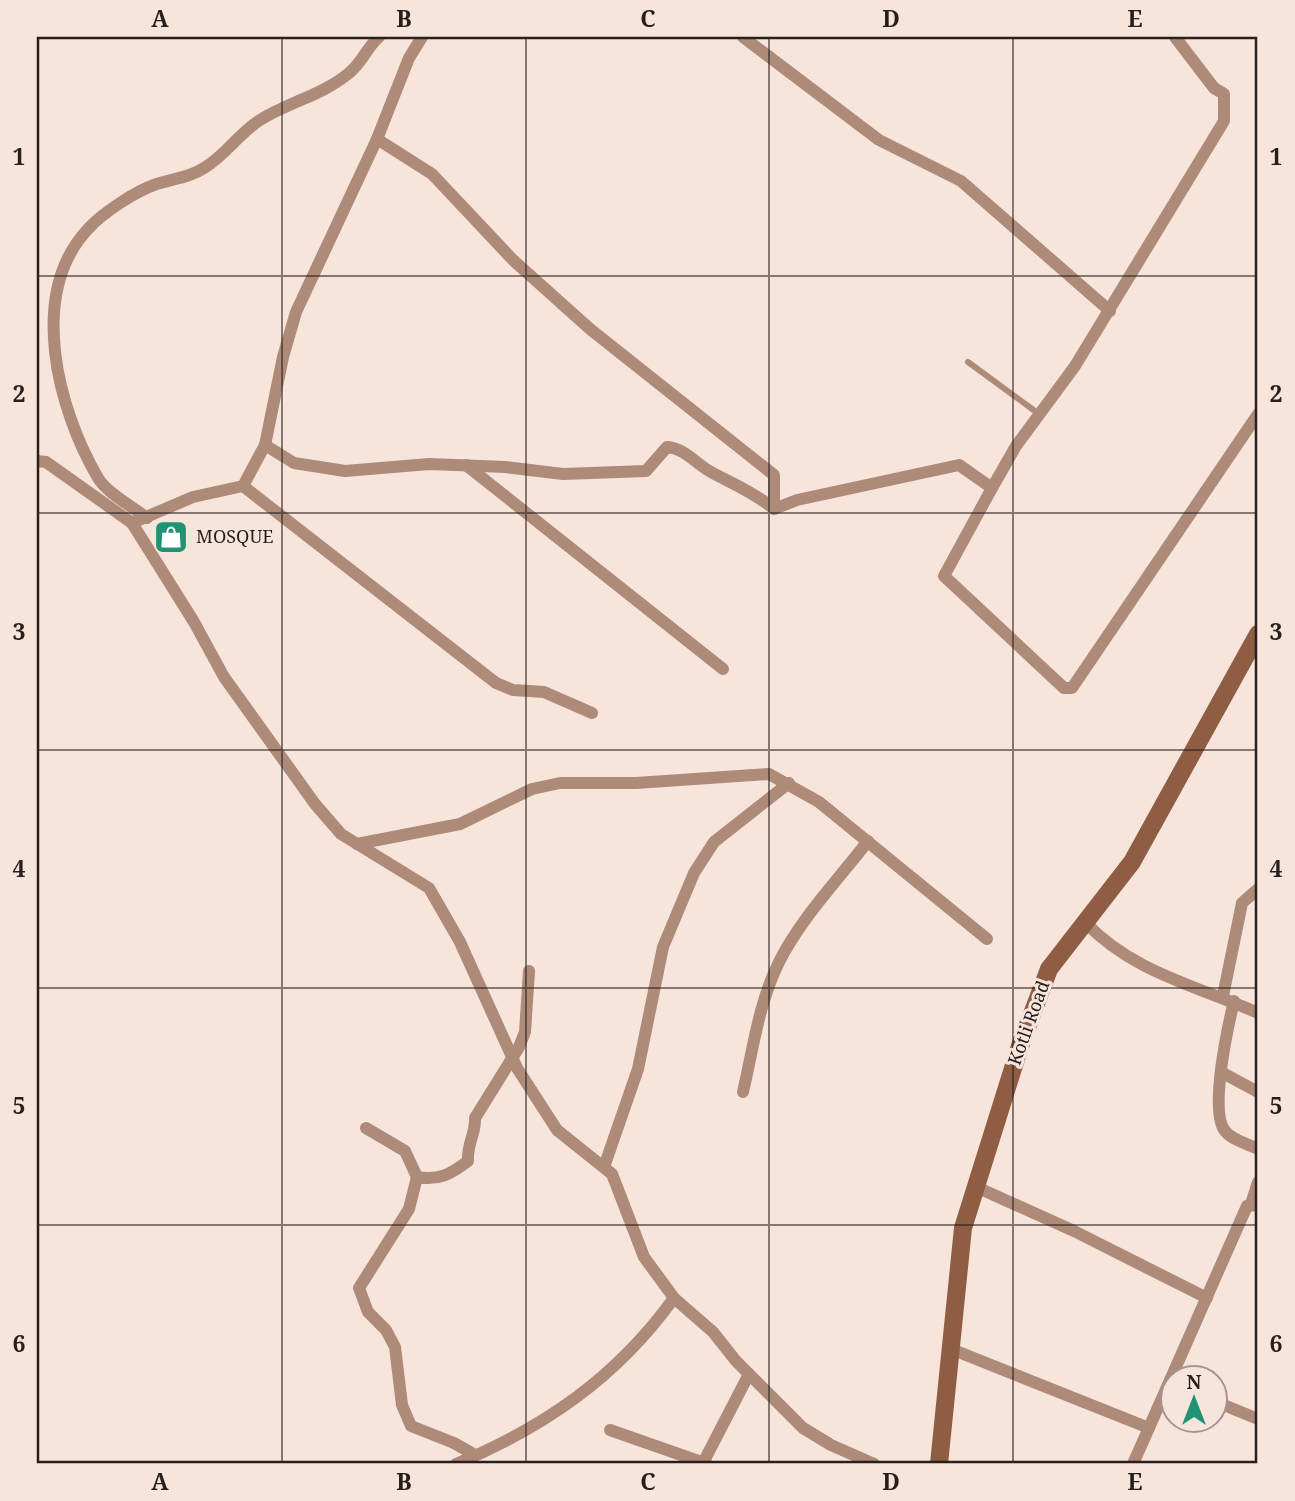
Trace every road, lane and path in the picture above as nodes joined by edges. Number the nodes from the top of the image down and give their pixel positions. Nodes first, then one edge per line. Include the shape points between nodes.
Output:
1 (379, 37) edge
2 (422, 37) edge
3 (743, 37) edge
4 (1175, 37) edge
5 (377, 139) junction
6 (1110, 311) junction
7 (968, 362) dead end
8 (1039, 414) junction
9 (1258, 414) edge
10 (265, 445) junction
11 (37, 461) edge
12 (465, 465) junction
13 (243, 486) junction
14 (992, 488) junction
15 (774, 509) junction
16 (147, 518) junction
17 (132, 523) junction
18 (1258, 634) edge
19 (723, 669) dead end
20 (592, 713) dead end
21 (789, 783) junction
22 (868, 841) junction
23 (357, 844) junction
24 (1258, 889) edge
25 (1085, 922) junction
26 (987, 939) dead end
27 (529, 971) dead end
28 (1228, 999) junction
29 (1258, 1013) edge
30 (511, 1056) junction
31 (1221, 1072) junction
32 (1258, 1091) edge
33 (743, 1092) dead end
34 (366, 1128) dead end
35 (1258, 1149) edge
36 (604, 1167) junction
37 (417, 1177) junction
38 (1258, 1182) edge
39 (974, 1186) junction
40 (1254, 1204) edge
41 (674, 1298) junction
42 (1207, 1298) junction
43 (951, 1349) junction
44 (1179, 1364) edge
45 (749, 1374) junction
46 (1228, 1407) edge
47 (1158, 1409) edge
48 (1258, 1419) edge
49 (1149, 1428) junction
50 (610, 1430) dead end
51 (475, 1455) junction
52 (705, 1463) edge
53 (456, 1464) edge
54 (874, 1464) edge
55 (939, 1464) edge
56 (1133, 1464) edge

1 - 16 street via 352,71 329,89 259,120 207,167 142,190 88,229 71,253 52,316 61,386 99,481
2 - 5 street
3 - 6 street via 879,140 961,181
4 - 6 street via 1214,88 1224,94 1224,121
5 - 10 street via 296,312
5 - 15 street via 432,174 513,260 590,329 765,466 774,475
6 - 8 street
7 - 8 lane
8 - 14 street
9 - 14 street via 1072,688 1064,688 944,576
10 - 12 street via 294,463 345,471
10 - 13 street
11 - 17 street via 46,462
12 - 15 street via 563,474 646,471 667,447 676,447 707,470 756,493
12 - 19 street
13 - 16 street via 193,497
13 - 20 street via 496,683 513,690 544,692
14 - 15 street via 959,465
16 - 17 street
17 - 23 street via 224,677 316,804 341,835
18 - 25 main road, Kotli Road via 1132,862
21 - 22 street
21 - 23 street via 769,774 560,783 532,789 460,824
21 - 36 street via 713,842 694,873 663,947 638,1069
22 - 26 street
22 - 33 street via 779,963 768,989
23 - 30 street via 429,888 460,942
24 - 28 street via 1242,903
25 - 28 street via 1106,944 1152,971
25 - 39 main road, Kotli Road via 1049,969
27 - 30 street via 525,1032
28 - 29 street
28 - 31 street
30 - 36 street via 557,1130
30 - 37 street via 475,1118 467,1144 468,1161 448,1175 432,1180
31 - 32 street
31 - 35 street via 1224,1130
34 - 37 street via 405,1151
36 - 41 street via 622,1195 644,1256
37 - 51 street via 410,1209 359,1288 368,1312 395,1346 402,1405 411,1426
38 - 40 street
39 - 42 street
39 - 43 main road, Kotli Road via 963,1228
40 - 42 street
41 - 45 street via 713,1332
41 - 51 street via 652,1328 589,1391 537,1425
42 - 44 street
43 - 49 street
43 - 55 main road, Kotli Road
45 - 52 street
45 - 54 street via 803,1428
46 - 48 street
47 - 49 street
49 - 56 street
50 - 52 street
51 - 53 street

